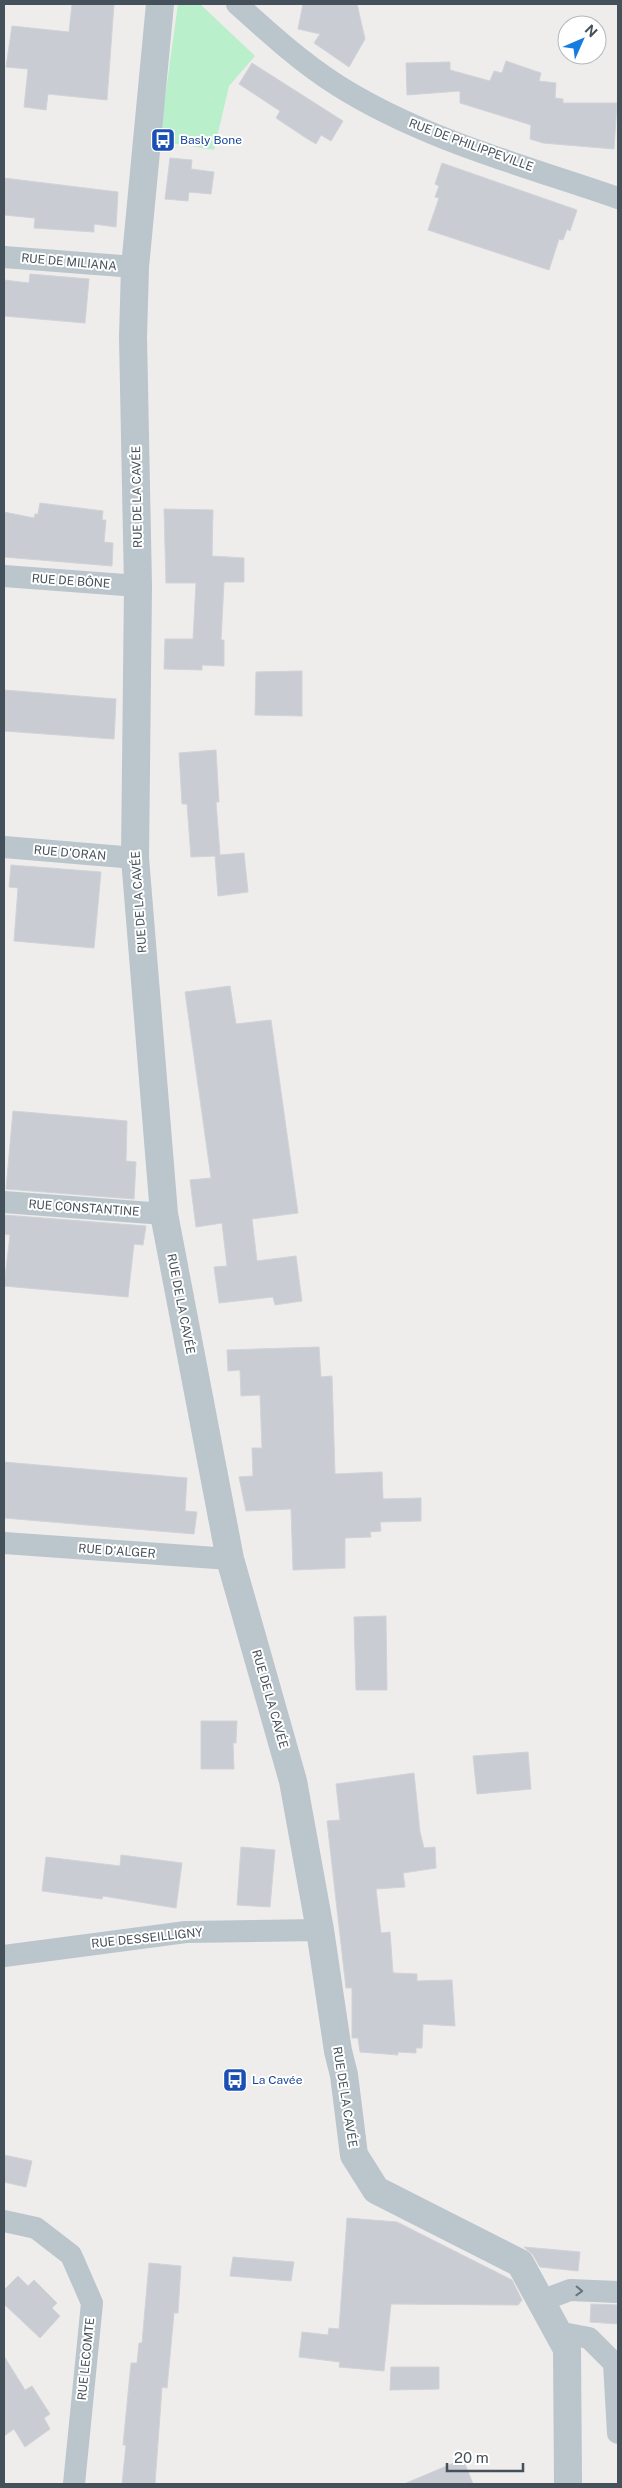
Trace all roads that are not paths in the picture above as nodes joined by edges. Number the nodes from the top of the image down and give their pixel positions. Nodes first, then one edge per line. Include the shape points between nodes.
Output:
1 (160, 4) edge
2 (237, 4) edge
3 (618, 198) edge
4 (4, 257) edge
5 (135, 267) junction
6 (4, 576) edge
7 (138, 586) junction
8 (4, 847) edge
9 (136, 858) junction
10 (4, 1202) edge
11 (164, 1214) junction
12 (4, 1543) edge
13 (230, 1559) junction
14 (320, 1930) junction
15 (4, 1956) edge
16 (4, 2221) edge
17 (618, 2292) edge
18 (541, 2301) junction
19 (557, 2332) junction
20 (618, 2433) edge
21 (74, 2484) edge
22 (568, 2484) edge

1 - 5 street, RUE DE LA CAVÉE
2 - 3 street, RUE DE PHILIPPEVILLE via 336,85 398,118 460,144
4 - 5 street, RUE DE MILIANA
5 - 7 street, RUE DE LA CAVÉE via 133,337
6 - 7 street, RUE DE BÔNE
7 - 9 street, RUE DE LA CAVÉE
8 - 9 street, RUE D'ORAN
9 - 11 street, RUE DE LA CAVÉE
10 - 11 street, RUE CONSTANTINE
11 - 13 street, RUE DE LA CAVÉE
12 - 13 street, RUE D'ALGER
13 - 14 street, RUE DE LA CAVÉE via 293,1780
14 - 15 street, RUE DESSEILLIGNY via 186,1932
14 - 18 street, RUE DE LA CAVÉE via 354,2155 376,2190 520,2263
16 - 21 street, RUE LECOMTE via 36,2228 71,2255 92,2303
18 -> 17 street via 570,2290
18 - 19 street, RUE DE LA CAVÉE
19 - 20 street via 589,2338 614,2363
19 - 22 street, RUE DE LA CAVÉE via 566,2349

